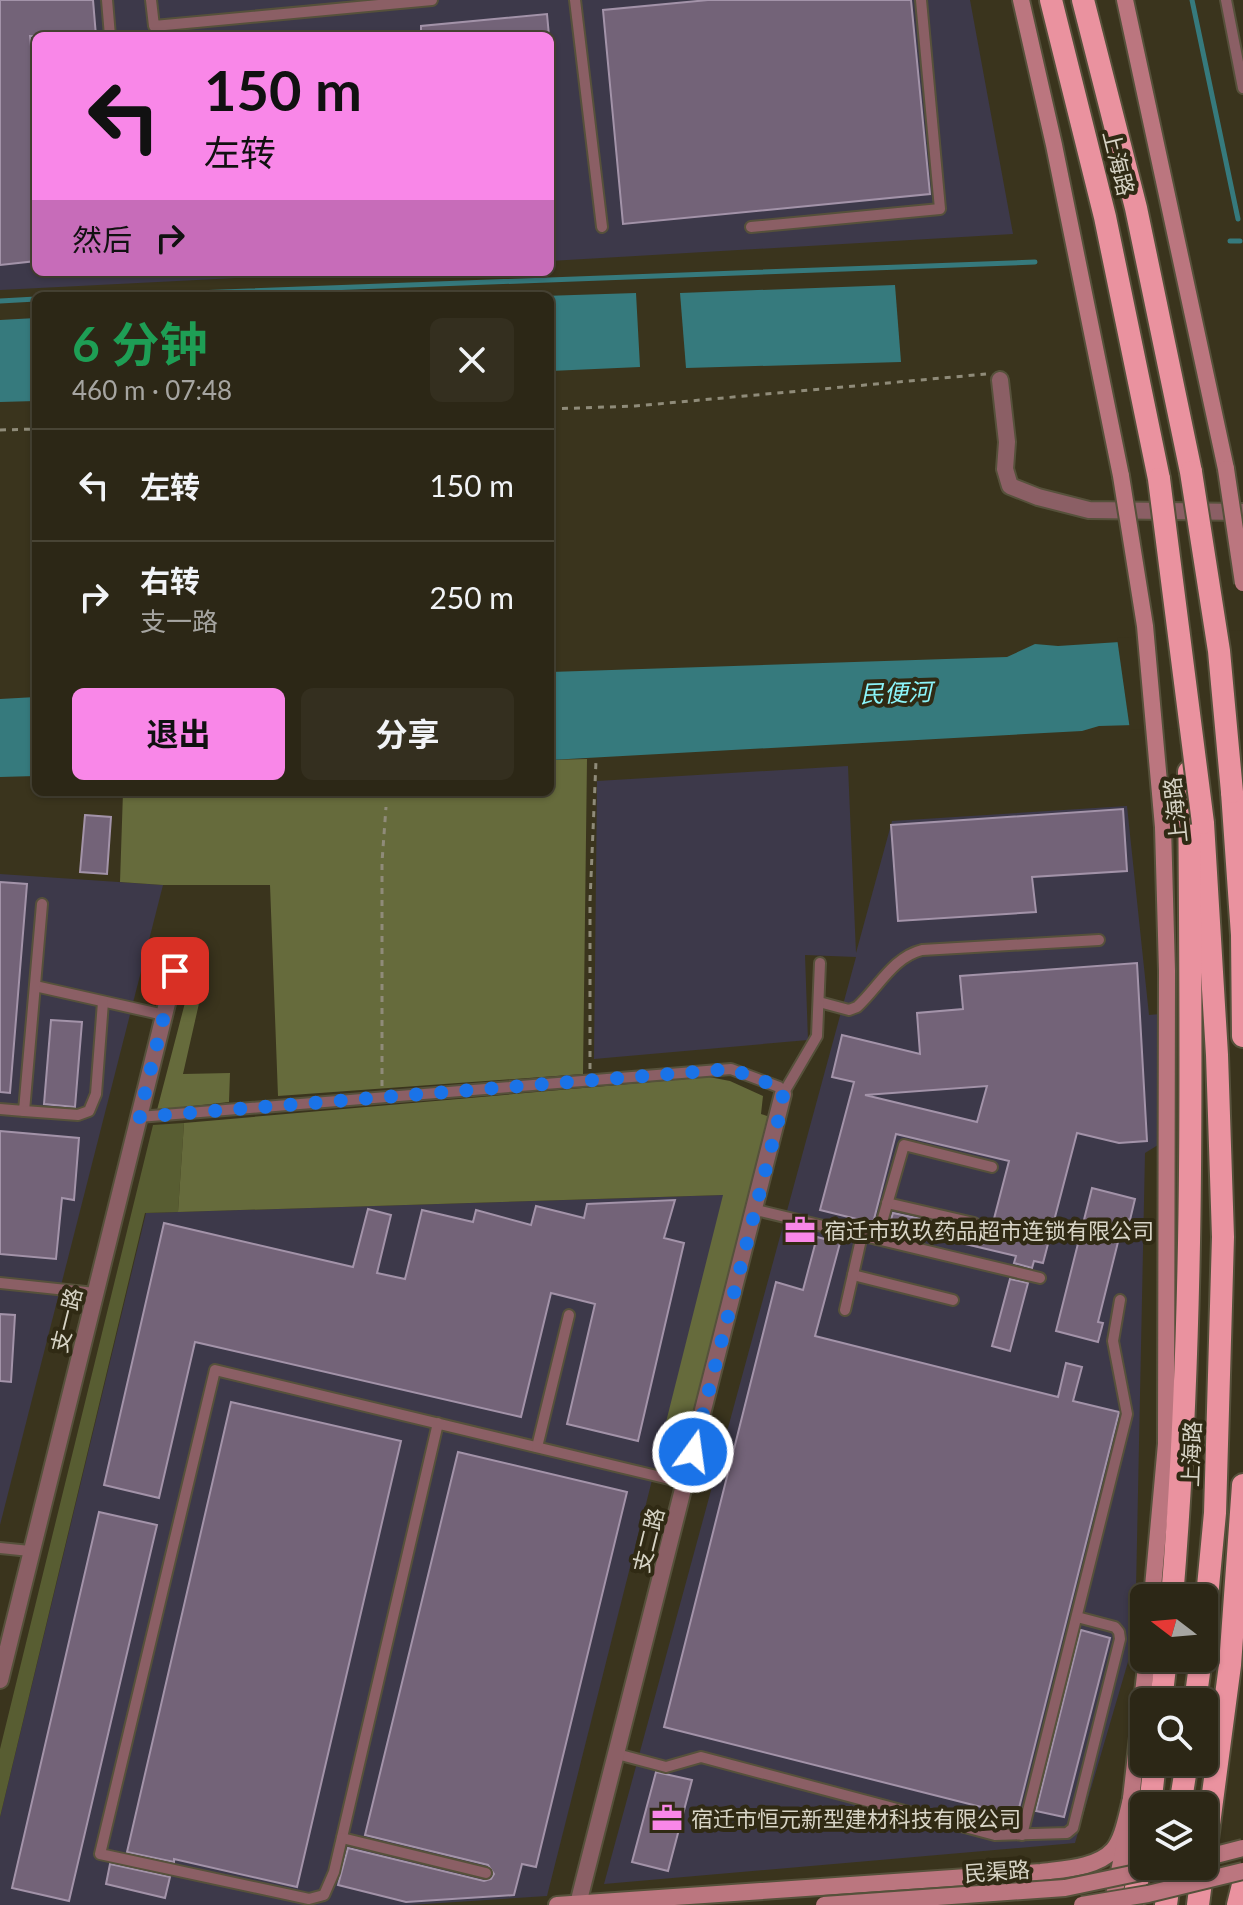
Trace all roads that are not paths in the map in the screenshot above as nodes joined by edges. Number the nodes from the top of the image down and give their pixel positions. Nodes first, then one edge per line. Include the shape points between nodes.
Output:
1 (107, 0) edge
2 (151, 0) edge
3 (432, 0) edge
4 (575, 0) edge
5 (921, 0) edge
6 (1021, 0) edge
7 (1125, 0) edge
8 (1226, 0) edge
9 (1085, 7) edge
10 (1053, 11) edge
11 (110, 32) edge
12 (1243, 88) edge
13 (602, 227) dead end
14 (751, 227) dead end
15 (1000, 380) road end
16 (1243, 512) edge
17 (1243, 583) edge
18 (1196, 824) junction
19 (42, 904) dead end
20 (1243, 937) edge
21 (1099, 940) dead end
22 (820, 963) dead end
23 (175, 971) dead end
24 (35, 986) junction
25 (103, 1002) junction
26 (819, 1002) junction
27 (164, 1015) junction
28 (1243, 1036) edge
29 (783, 1094) junction
30 (0, 1109) edge
31 (24, 1111) junction
32 (139, 1117) junction
33 (992, 1167) dead end
34 (887, 1203) junction
35 (756, 1210) junction
36 (974, 1223) dead end
37 (862, 1235) junction
38 (877, 1239) junction
39 (853, 1275) junction
40 (1040, 1278) dead end
41 (0, 1283) edge
42 (95, 1293) junction
43 (953, 1300) dead end
44 (1120, 1300) dead end
45 (845, 1310) dead end
46 (569, 1315) dead end
47 (438, 1423) junction
48 (537, 1447) junction
49 (686, 1483) junction
50 (1243, 1485) edge
51 (0, 1548) edge
52 (30, 1551) junction
53 (1153, 1584) edge
54 (1173, 1584) edge
55 (1208, 1584) edge
56 (1077, 1617) junction
57 (1146, 1672) edge
58 (0, 1680) edge
59 (617, 1754) junction
60 (1141, 1792) edge
61 (1213, 1792) edge
62 (1130, 1821) edge
63 (1022, 1835) junction
64 (342, 1838) junction
65 (1130, 1840) edge
66 (1243, 1848) edge
67 (1218, 1857) edge
68 (1243, 1871) edge
69 (486, 1873) dead end
70 (1130, 1875) edge
71 (1137, 1880) edge
72 (1169, 1880) edge
73 (1201, 1880) edge
74 (1243, 1885) edge
75 (578, 1904) edge
76 (557, 1905) edge
77 (824, 1905) edge
78 (1082, 1905) edge
79 (1112, 1905) edge
80 (1133, 1905) edge
81 (1166, 1905) edge
82 (1198, 1905) edge
83 (1238, 1905) edge

1 - 11 lane
2 - 3 lane via 154,26
4 - 13 lane
5 - 14 lane via 940,209
6 - 53 main road, 上海路, bridge via 1121,476 1145,626 1163,827 1166,1444
7 - 17 main road, 上海路, bridge via 1226,469
8 - 12 lane
9 - 20 highway, 上海路, bridge via 1136,208 1191,472 1219,651
10 - 18 highway, 上海路, bridge via 1105,217 1159,479 1188,695
15 - 16 street via 1010,486 1089,510
18 - 54 highway via 1189,1223
18 - 55 highway, 上海路 via 1217,1055 1223,1237
19 - 24 lane
20 - 28 highway, 上海路
21 - 26 lane via 922,950 892,968 857,1007 849,1010
22 - 26 lane
23 - 27 street, 支一路
24 - 25 lane
24 - 31 lane
25 - 27 lane
25 - 31 lane via 93,1106 78,1115
26 - 29 lane via 817,1036
27 - 32 street, 支一路
29 - 32 lane via 779,1087 731,1069
29 - 35 street, 支二路
30 - 31 lane
32 - 42 street, 支一路
33 - 34 lane via 904,1145
34 - 36 lane
34 - 38 lane
35 - 37 lane
35 - 49 street, 支二路
37 - 38 lane
37 - 39 lane
38 - 40 lane
39 - 43 lane
39 - 45 lane
41 - 42 lane
42 - 52 street, 支一路
44 - 56 lane via 1113,1341 1127,1414
46 - 48 lane
47 - 48 lane
47 - 64 lane
47 - 64 lane via 215,1370 100,1854 309,1899 324,1895
48 - 49 lane
49 - 59 street, 支二路
50 - 61 highway via 1230,1665
51 - 52 lane
52 - 58 street, 支一路
56 - 63 lane
56 - 63 lane via 1115,1627 1120,1639 1073,1828 1067,1833
57 - 60 main road
59 - 63 lane via 666,1767 701,1757 995,1835
59 - 75 street, 支二路
62 - 75 main road via 1114,1850 1100,1860 1041,1872
64 - 69 lane
65 - 79 main road
66 - 67 main road, bridge
68 - 78 main road, bridge
70 - 77 main road, 民渠路, bridge via 1065,1888
71 - 80 highway
72 - 81 highway
73 - 82 highway
74 - 83 highway
75 - 76 main road

